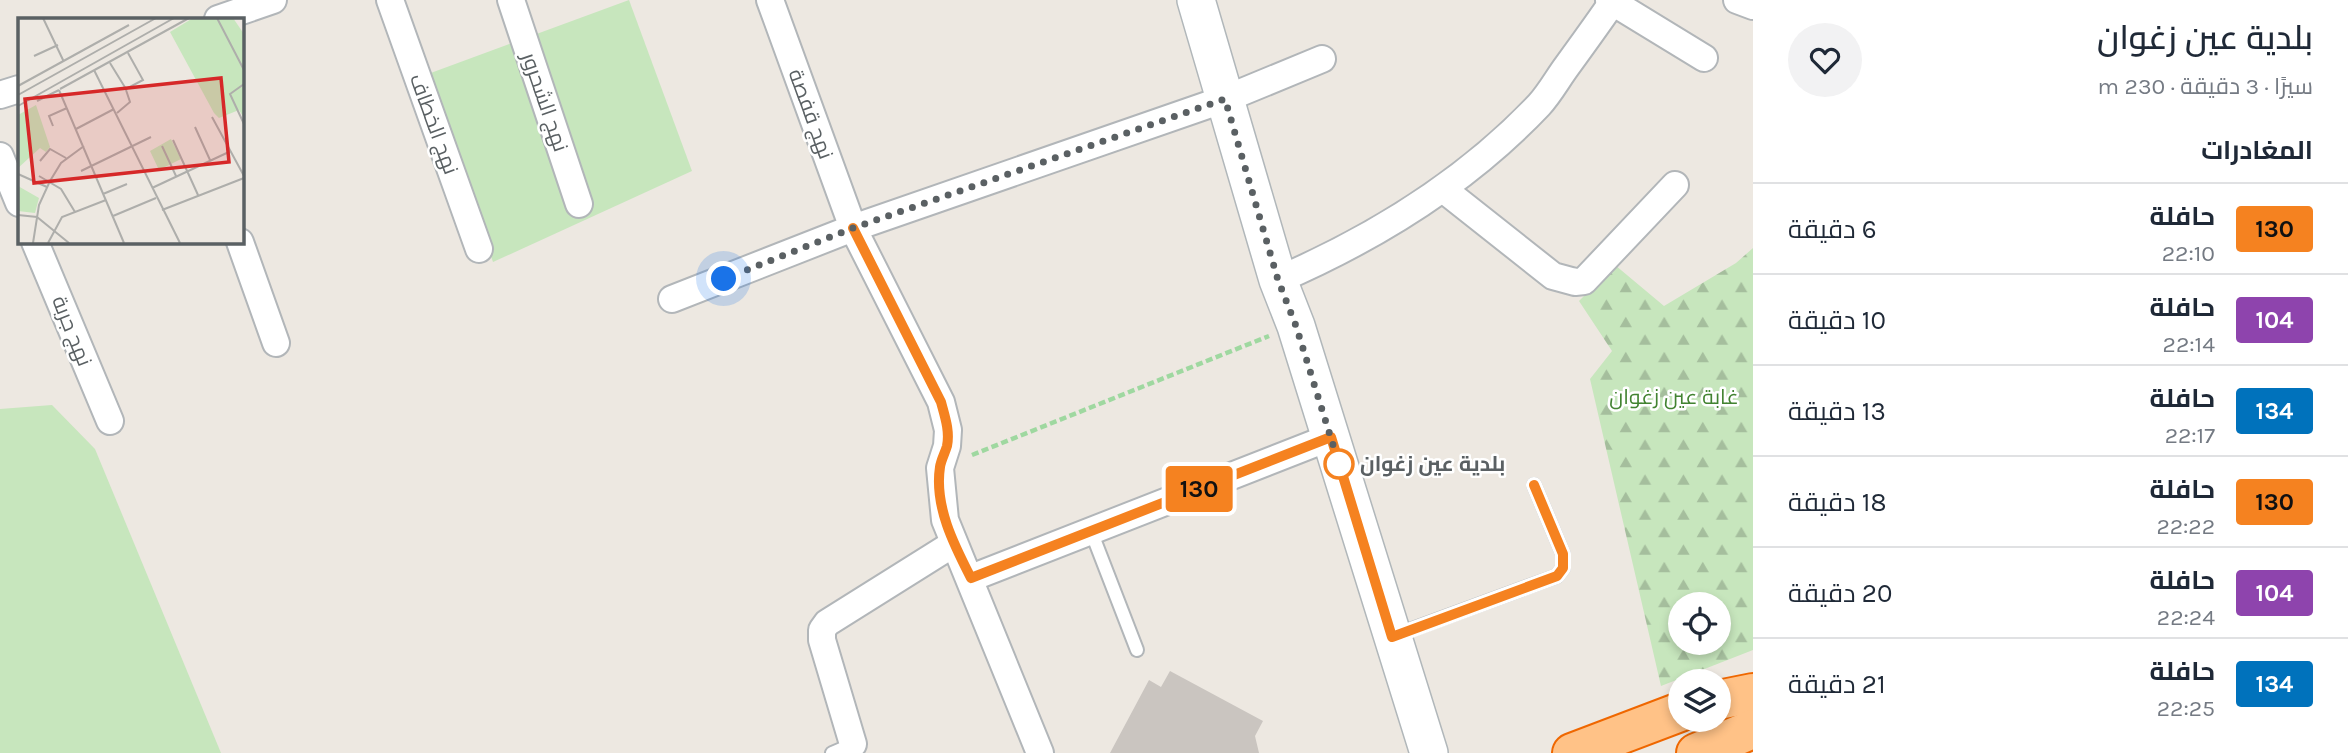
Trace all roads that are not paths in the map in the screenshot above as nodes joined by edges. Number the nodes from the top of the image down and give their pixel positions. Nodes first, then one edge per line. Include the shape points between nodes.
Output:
1 (273, 0) edge
2 (390, 0) edge
3 (511, 0) edge
4 (770, 0) edge
5 (1196, 0) edge
6 (1737, 0) edge
7 (1612, 1) edge
8 (1753, 6) edge
9 (221, 18) edge
10 (1704, 58) dead end
11 (1322, 59) dead end
12 (18, 89) edge
13 (0, 95) edge
14 (1225, 99) junction
15 (0, 156) edge
16 (1675, 185) dead end
17 (1443, 189) junction
18 (18, 201) edge
19 (579, 204) dead end
20 (853, 228) junction
21 (35, 243) edge
22 (240, 243) edge
23 (479, 249) dead end
24 (1278, 280) junction
25 (673, 299) dead end
26 (276, 343) dead end
27 (110, 421) dead end
28 (1331, 437) junction
29 (1534, 485) dead end
30 (1091, 531) junction
31 (953, 544) junction
32 (971, 578) junction
33 (1392, 637) junction
34 (1137, 650) dead end
35 (1753, 693) edge
36 (1731, 697) edge
37 (1668, 717) edge
38 (1753, 729) edge
39 (847, 750) edge
40 (1040, 753) edge
41 (1429, 753) edge
42 (1572, 753) edge
43 (1696, 753) edge

1 - 9 street
2 - 23 street, نهج الخطاف
3 - 19 street, نهج الشحرور
4 - 20 street, نهج قفصة
5 - 14 street
6 - 8 street
7 - 10 street
7 - 17 street via 1541,103
11 - 14 street
12 - 13 street
14 - 20 street
14 - 24 street
15 - 18 street
16 - 17 street via 1584,281 1575,282 1553,276
17 - 24 street via 1367,236
20 - 25 street
20 - 31 street, نهج قفصة via 941,402 948,430 940,468 945,520
21 - 27 street, نهج جربة
22 - 26 street
24 - 28 street
28 - 30 street
28 - 33 street
29 - 33 lane via 1563,554 1563,568 1557,576
30 - 32 street
30 - 34 lane
31 - 32 street, نهج قفصة
31 - 39 street via 822,630
32 - 40 street, نهج قفصة
33 - 41 street
35 - 36 highway
37 - 42 highway
38 - 43 highway

